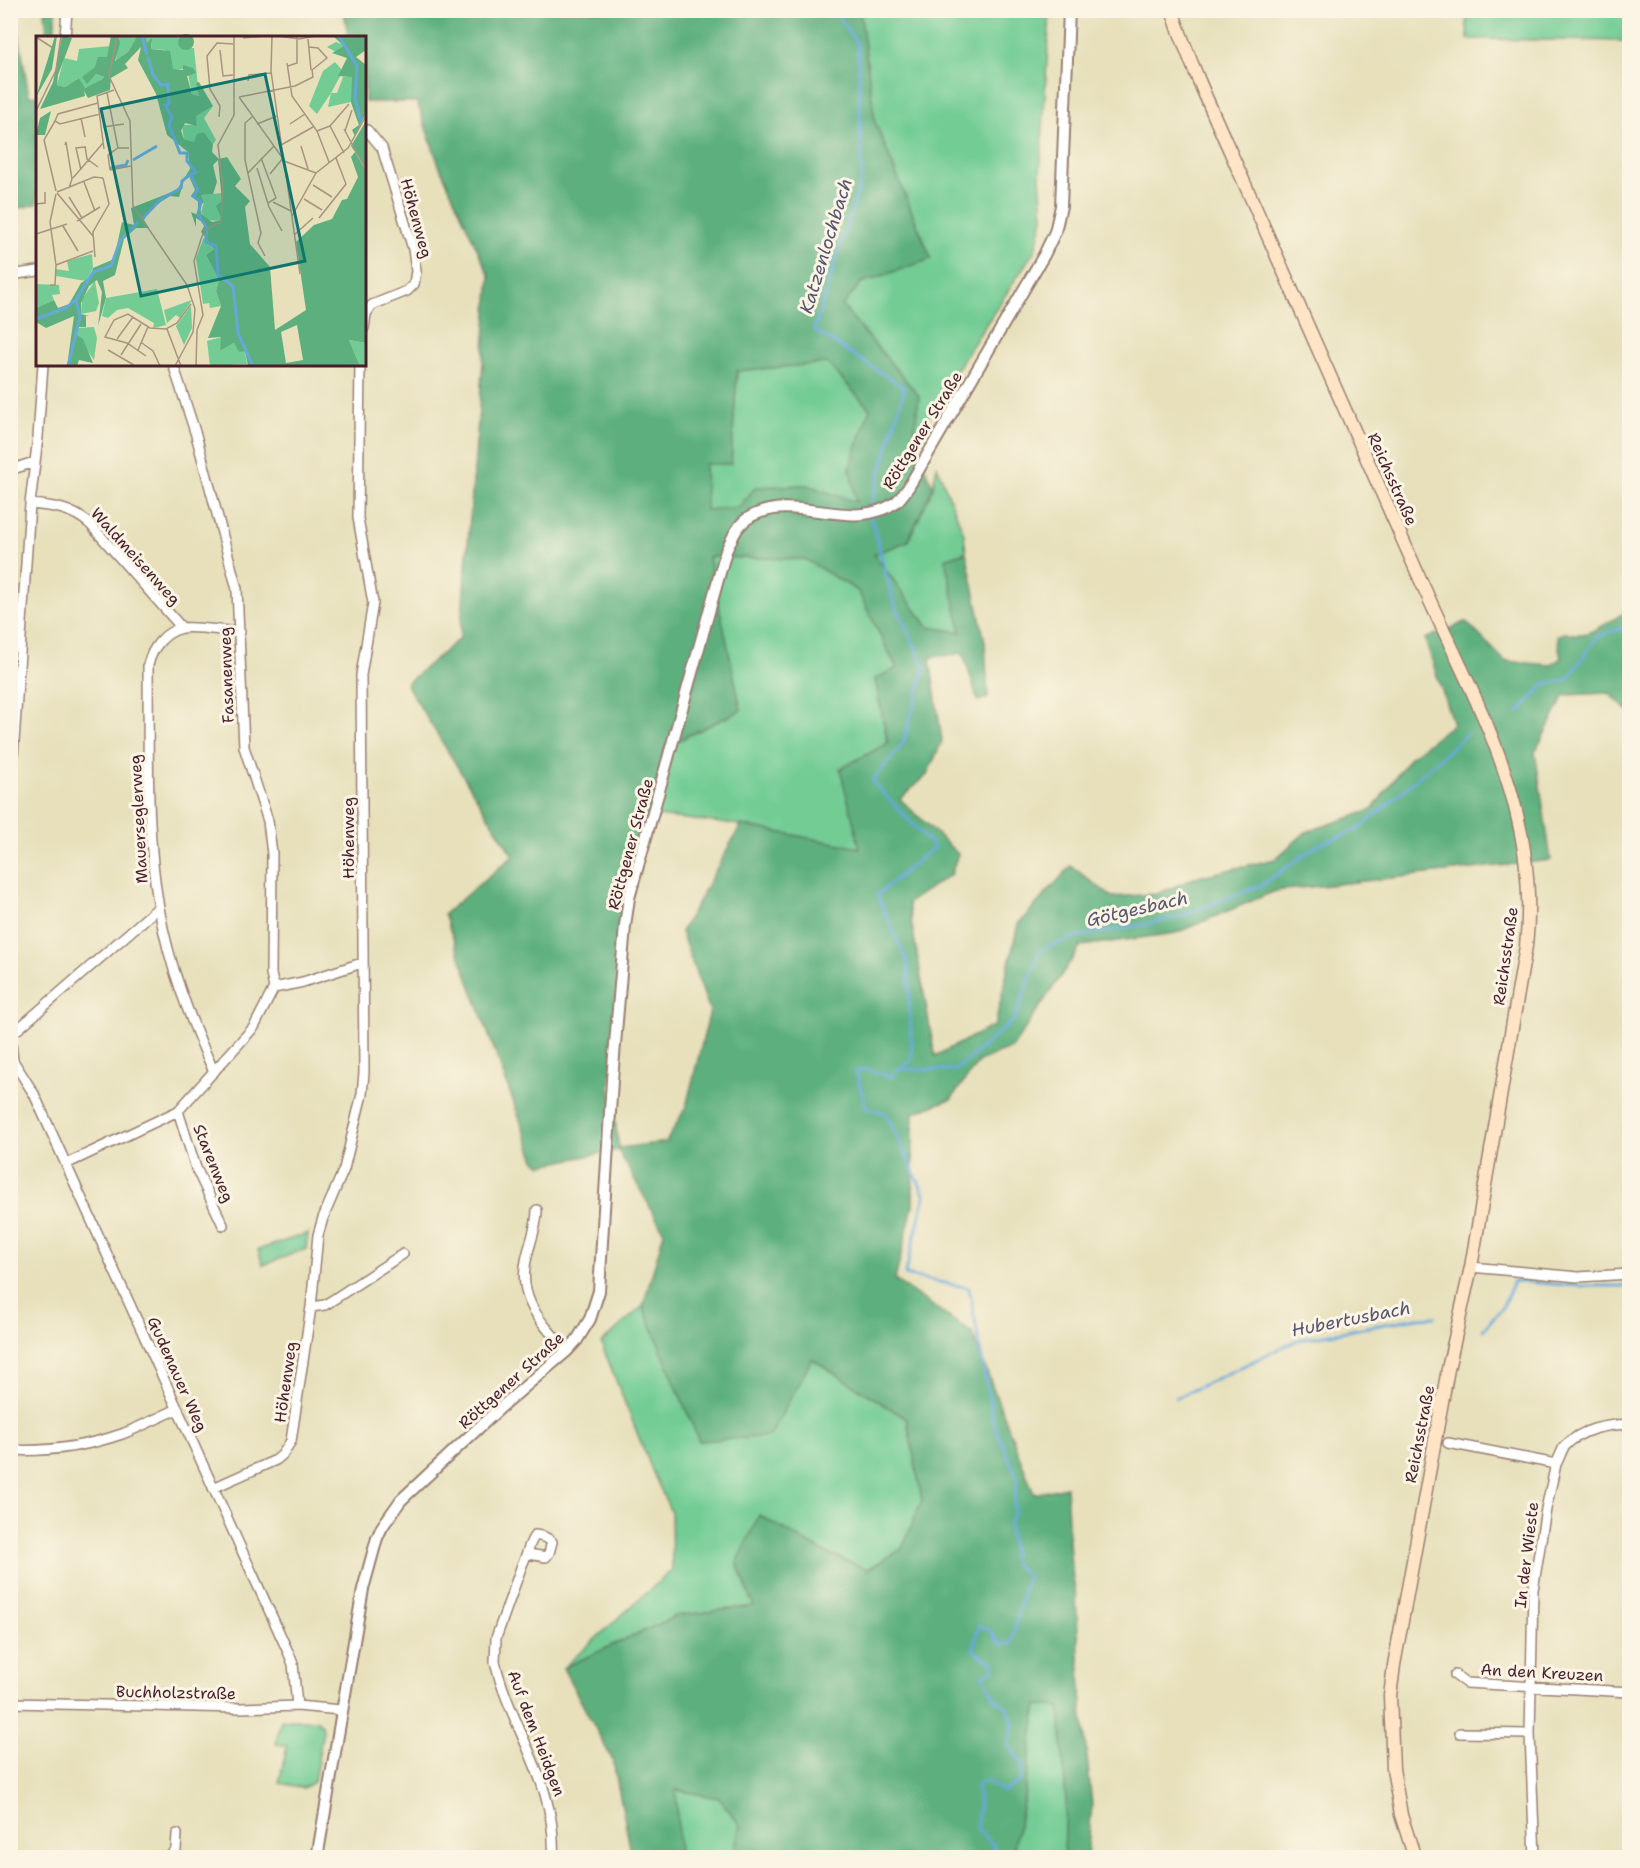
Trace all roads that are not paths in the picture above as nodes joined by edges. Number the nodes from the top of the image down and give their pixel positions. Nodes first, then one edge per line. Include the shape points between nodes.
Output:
1 (67, 10) edge
2 (1069, 10) edge
3 (1172, 10) edge
4 (65, 36) edge
5 (367, 130) dead end
6 (36, 271) edge
7 (10, 275) edge
8 (366, 314) edge
9 (43, 366) edge
10 (174, 366) edge
11 (360, 366) edge
12 (34, 462) junction
13 (10, 470) edge
14 (30, 504) junction
15 (182, 628) junction
16 (240, 632) junction
17 (10, 801) edge
18 (159, 907) junction
19 (362, 963) junction
20 (274, 988) junction
21 (10, 1032) edge
22 (11, 1060) edge
23 (214, 1072) junction
24 (178, 1111) junction
25 (66, 1164) junction
26 (537, 1210) dead end
27 (223, 1225) dead end
28 (403, 1254) dead end
29 (1471, 1267) junction
30 (1629, 1274) edge
31 (311, 1307) junction
32 (567, 1351) junction
33 (178, 1409) junction
34 (1629, 1424) edge
35 (1448, 1443) dead end
36 (10, 1450) edge
37 (1556, 1464) junction
38 (213, 1488) junction
39 (528, 1554) dead end
40 (1455, 1675) dead end
41 (1532, 1687) junction
42 (1629, 1692) edge
43 (10, 1703) edge
44 (297, 1706) junction
45 (341, 1710) junction
46 (1460, 1733) dead end
47 (1530, 1734) junction
48 (177, 1834) dead end
49 (168, 1857) edge
50 (317, 1857) edge
51 (553, 1857) edge
52 (1415, 1857) edge
53 (1535, 1857) edge

1 - 4 street
2 - 32 street, Röttgener Straße via 1061,206 1055,232 908,488 897,502 877,512 792,508 749,517 735,531 726,551 629,898 612,1080 599,1291 590,1319
3 - 29 main road, Reichsstraße via 1286,277 1489,729 1514,799 1524,843 1529,922
5 - 8 street, Höhenweg via 382,148 416,271 414,284 407,291 372,305
6 - 7 street
9 - 12 street
10 - 16 street, Fasanenweg via 237,589
11 - 19 street, Höhenweg via 358,518 373,603 362,675
12 - 13 street
12 - 14 street
14 - 15 street, Waldmeisenweg via 65,508 90,524
14 - 17 street
15 - 16 street
15 - 18 street, Mauerseglerweg via 158,642 148,664 149,815
16 - 20 street, Fasanenweg via 244,747 268,821 272,855
18 - 21 street
18 - 23 street, Mauerseglerweg via 188,1012
19 - 20 street
19 - 31 street, Höhenweg via 363,1085 344,1169 318,1235
20 - 23 street via 254,1027
21 - 22 street, Gudenauer Weg
22 - 25 street, Gudenauer Weg via 33,1089
23 - 24 street
24 - 25 street
24 - 27 street, Starenweg via 196,1168
25 - 33 street, Gudenauer Weg
26 - 32 street via 525,1267 526,1290 538,1318
28 - 31 street via 325,1305
29 - 30 street via 1578,1277
29 - 52 main road, Reichsstraße via 1448,1369 1390,1696 1396,1791
31 - 38 street, Höhenweg via 291,1441 276,1460
32 - 45 street, Röttgener Straße via 408,1491 382,1527 367,1571
33 - 36 street via 104,1440 37,1451
33 - 38 street, Gudenauer Weg
34 - 37 street via 1601,1426 1583,1434 1564,1448
35 - 37 street
37 - 41 street, In der Wieste via 1533,1590
38 - 44 street, Gudenauer Weg via 289,1654
39 - 51 street, Auf dem Heidgen via 496,1638 495,1662 548,1802
40 - 41 street, An den Kreuzen via 1466,1683
41 - 42 street, An den Kreuzen
41 - 47 street, In der Wieste
43 - 44 street, Buchholzstraße
44 - 45 street, Buchholzstraße
45 - 50 street, Röttgener Straße
46 - 47 street
47 - 53 street, In der Wieste
48 - 49 street via 176,1850

